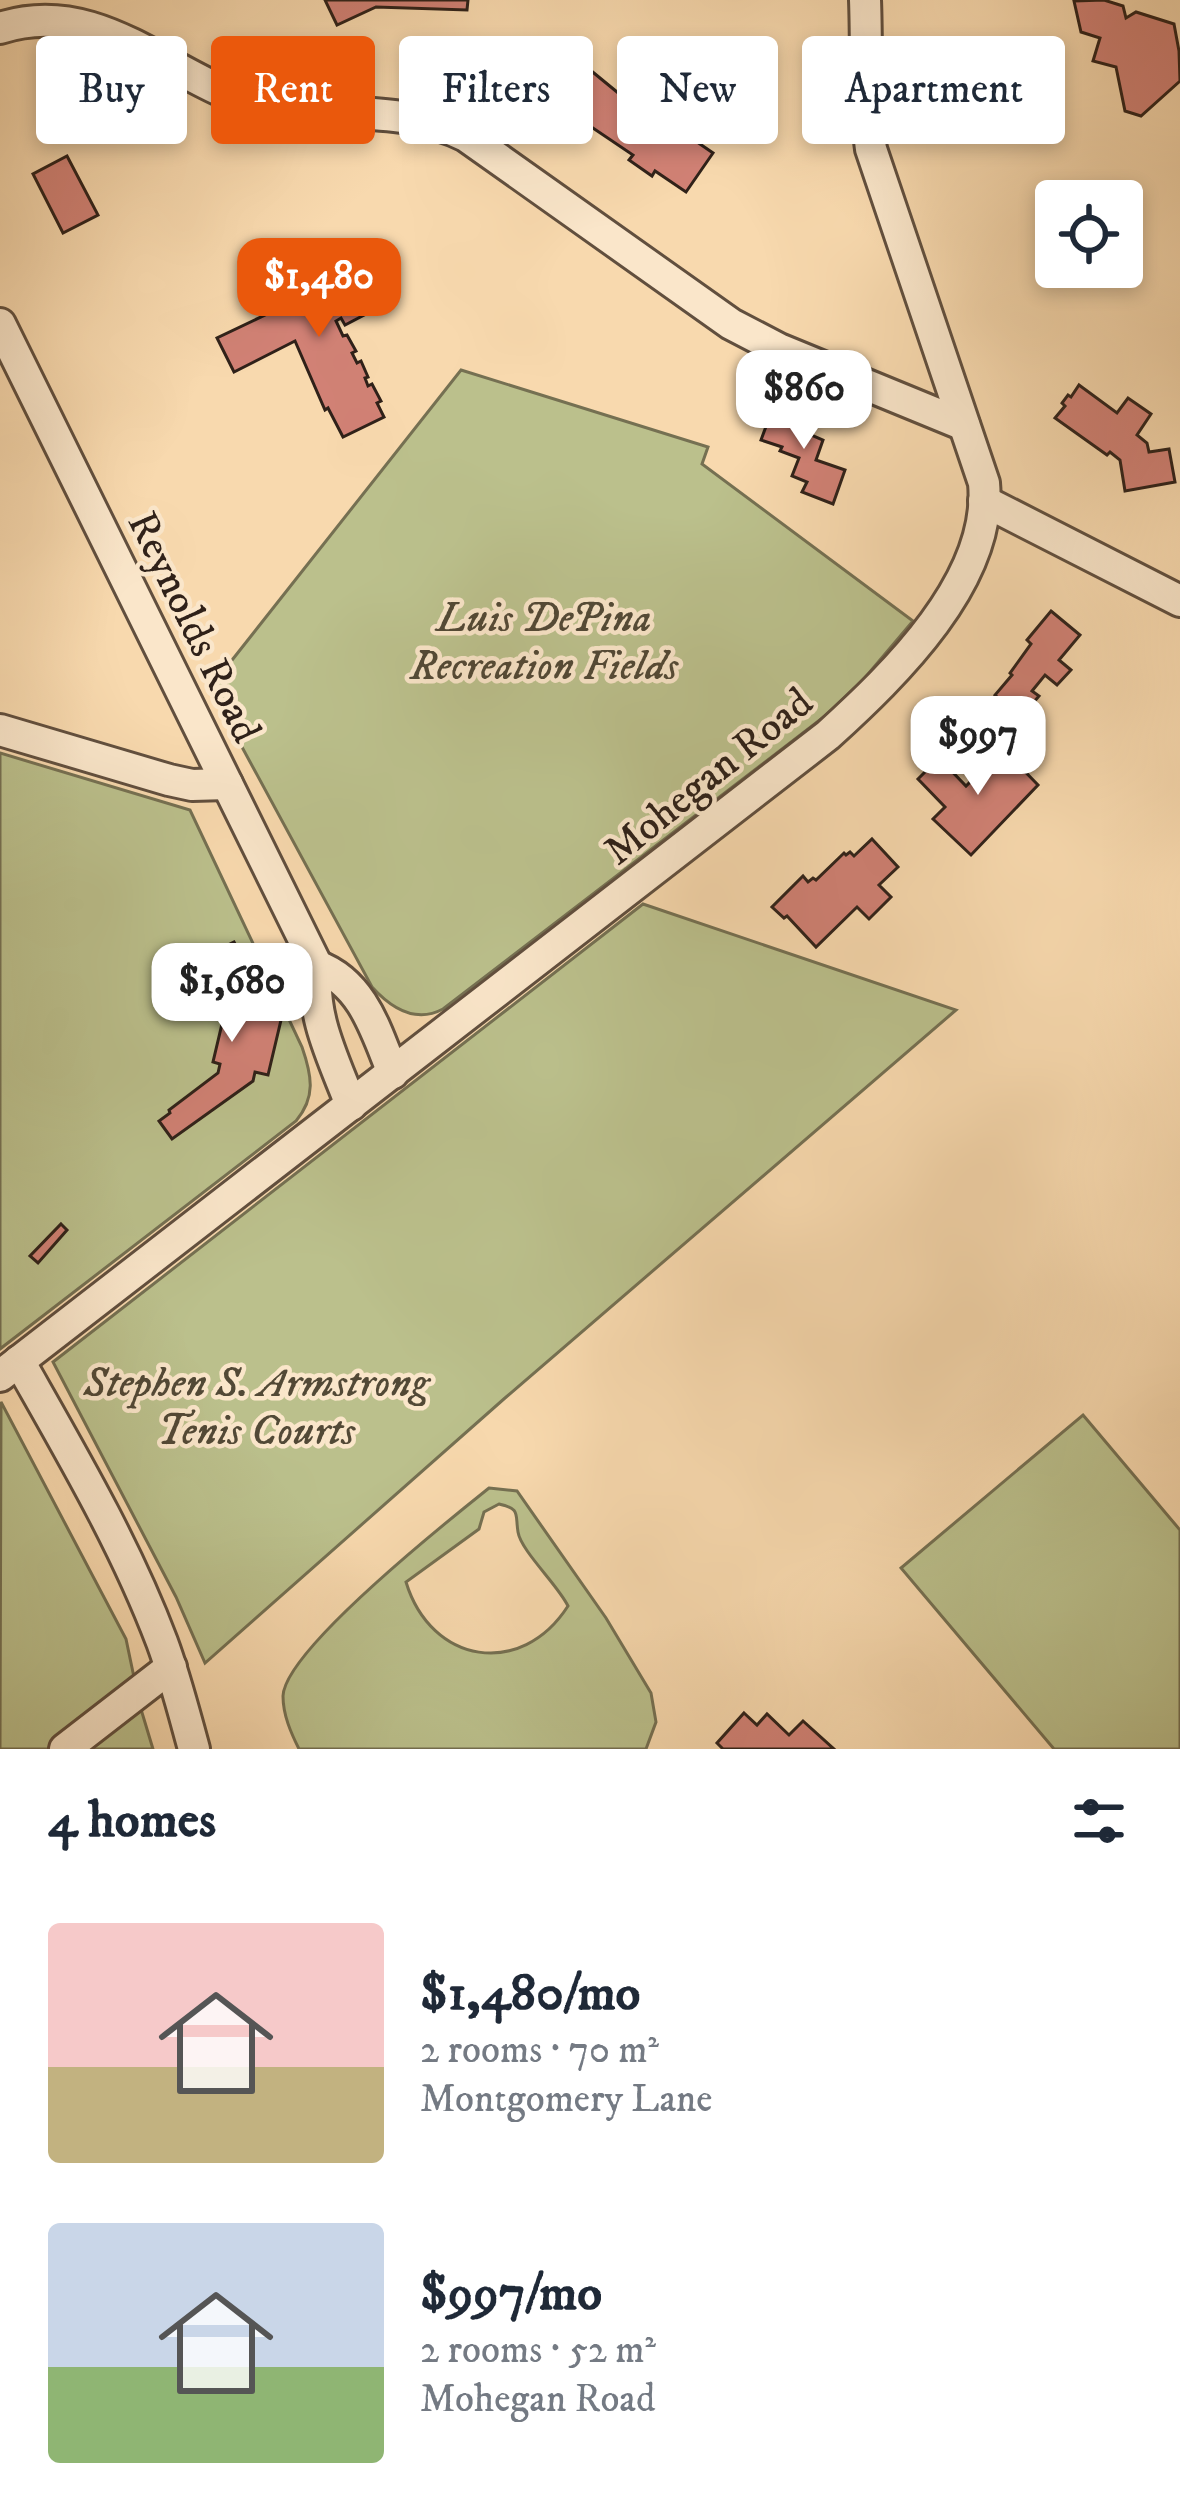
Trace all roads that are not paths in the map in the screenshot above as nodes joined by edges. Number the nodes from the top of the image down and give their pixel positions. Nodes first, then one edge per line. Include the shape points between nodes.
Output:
1 (865, 0) edge
2 (0, 28) edge
3 (0, 324) edge
4 (964, 424) junction
5 (984, 501) junction
6 (1180, 601) edge
7 (0, 730) edge
8 (227, 784) junction
9 (317, 966) junction
10 (393, 1073) junction
11 (351, 1105) junction
12 (10, 1369) edge
13 (171, 1667) junction
14 (65, 1749) edge
15 (194, 1749) edge

1 - 4 street, Mohegan Road via 871,149
2 - 4 street via 45,16 77,20 242,98 445,125 731,324
3 - 8 street, Reynolds Road
4 - 5 street, Mohegan Road
5 - 6 street
5 - 10 street, Mohegan Road via 958,584 864,701
7 - 8 street via 169,780
8 - 9 street, Reynolds Road
9 - 10 street, Reynolds Road via 355,992
9 - 11 street, Reynolds Road via 316,1003
10 - 11 street, Mohegan Road
11 - 12 street, Mohegan Road
12 - 13 street via 96,1498
13 - 14 street
13 - 15 street

